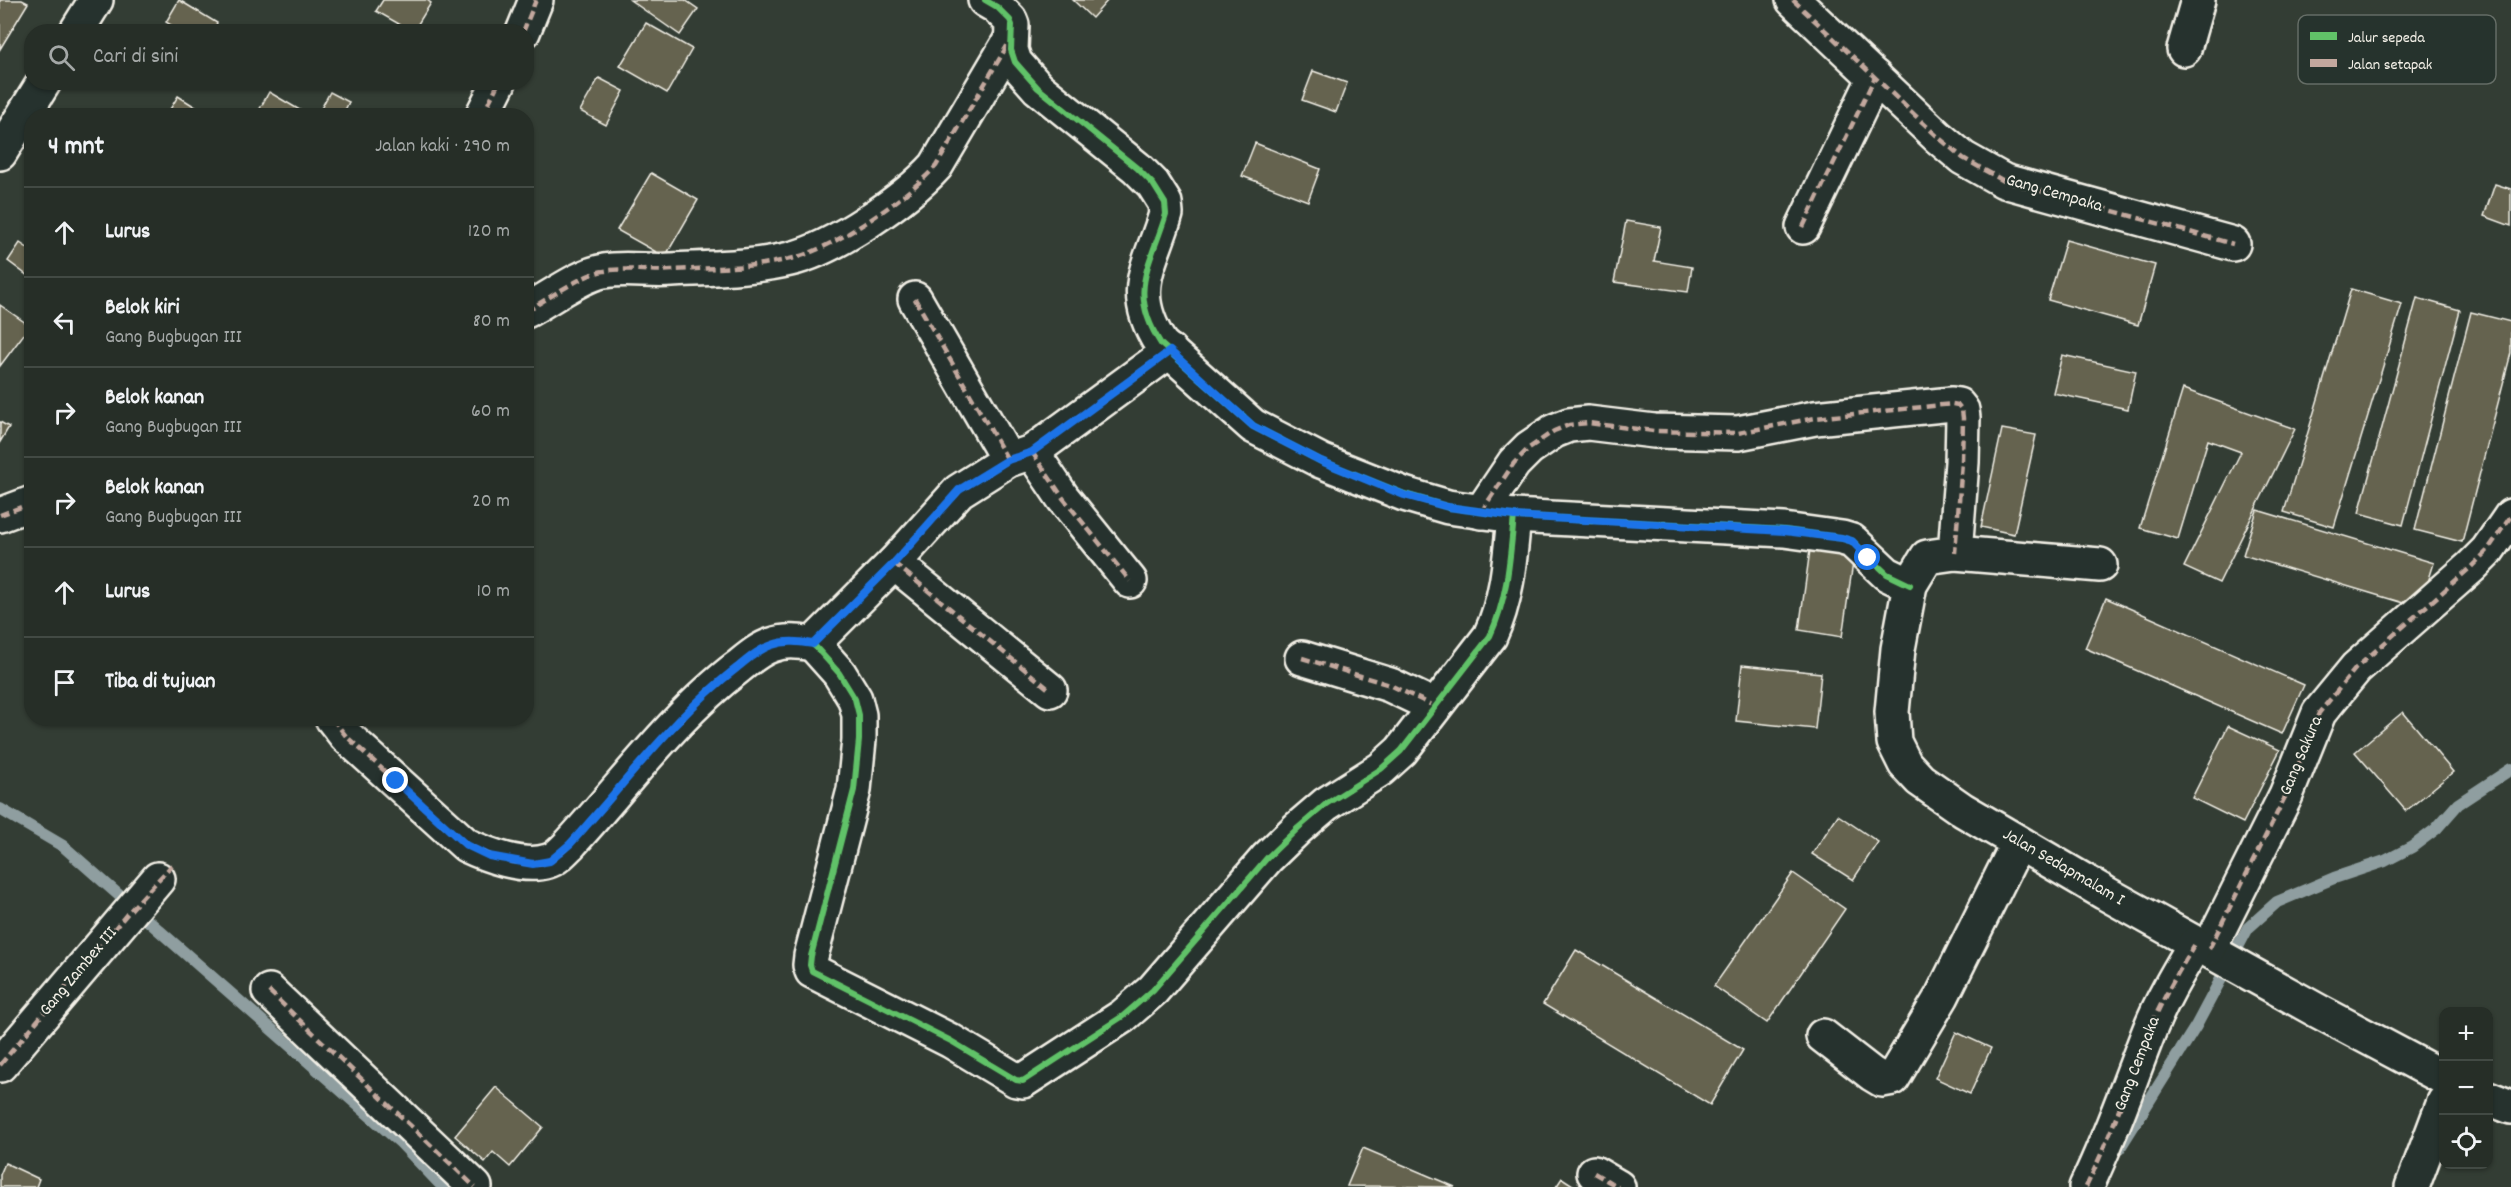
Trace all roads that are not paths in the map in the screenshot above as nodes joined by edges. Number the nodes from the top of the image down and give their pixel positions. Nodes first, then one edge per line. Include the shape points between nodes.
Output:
1 (96, 0) edge
2 (536, 0) edge
3 (985, 0) edge
4 (2198, 0) edge
5 (1801, 2) edge
6 (81, 24) edge
7 (526, 24) edge
8 (1010, 41) junction
9 (2184, 49) dead end
10 (1875, 77) junction
11 (39, 90) edge
12 (495, 90) edge
13 (28, 108) edge
14 (486, 108) edge
15 (24, 114) edge
16 (0, 153) edge
17 (1803, 227) dead end
18 (2233, 244) dead end
19 (915, 299) dead end
20 (534, 306) edge
21 (1170, 351) junction
22 (1020, 456) junction
23 (24, 506) edge
24 (1481, 512) junction
25 (0, 515) edge
26 (1514, 516) junction
27 (2511, 516) edge
28 (1955, 553) junction
29 (894, 563) junction
30 (2100, 566) dead end
31 (1130, 581) dead end
32 (1910, 585) junction
33 (813, 644) junction
34 (1302, 658) dead end
35 (1050, 690) dead end
36 (1434, 706) junction
37 (338, 726) edge
38 (2018, 843) junction
39 (154, 884) dead end
40 (2217, 955) junction
41 (269, 991) dead end
42 (1823, 1036) dead end
43 (0, 1065) edge
44 (2439, 1075) edge
45 (2493, 1100) edge
46 (2511, 1107) edge
47 (2439, 1115) edge
48 (475, 1187) edge
49 (2086, 1187) edge
50 (2412, 1187) edge

1 - 6 street
2 - 7 street
3 - 8 street via 1011,21
4 - 9 street
5 - 10 street, Gang Cempaka
8 - 20 street via 936,166 916,185 841,237 793,258 770,263 647,272 603,271
8 - 21 street via 1016,62 1038,88 1137,168 1160,192 1166,214 1143,281 1143,302 1150,327
10 - 17 street
10 - 18 street, Gang Cempaka via 1964,158 2004,182
11 - 13 street
12 - 14 street
15 - 16 street
19 - 22 street
21 - 22 street
21 - 24 street via 1253,426 1279,440 1404,495
22 - 29 street via 959,490
22 - 31 street via 1063,498
23 - 25 street
24 - 26 street
24 - 28 street via 1514,462 1554,431 1569,425 1588,423 1654,431 1738,434 1815,418 1952,404 1962,410 1963,418
26 - 32 street via 1784,531 1842,538 1852,541 1887,574
26 - 36 street via 1500,614 1490,636
27 - 40 street, Gang Sakura via 2487,551 2356,668 2319,713
28 - 30 street, Jalan Sedapmalam I
28 - 32 street, Jalan Sedapmalam I via 1928,557
29 - 33 street
29 - 35 street
32 - 38 street, Jalan Sedapmalam I via 1898,650 1892,712 1894,742 1905,764 1920,780
33 - 36 street via 850,688 859,715 854,790 811,956 812,971 1023,1081 1123,1016 1153,990 1267,858 1326,804 1401,751
33 - 37 street via 772,645 726,676 686,713 570,844 550,861 533,864 489,856 466,845
34 - 36 street via 1390,685
38 - 40 street, Jalan Sedapmalam I
38 - 42 street via 1942,996 1893,1078 1882,1080 1872,1074
39 - 43 street, Gang Zambex III
40 - 44 street, Jalan Sedapmalam I
40 - 49 street, Gang Cempaka via 2171,984
41 - 48 street
45 - 46 street
47 - 50 street

